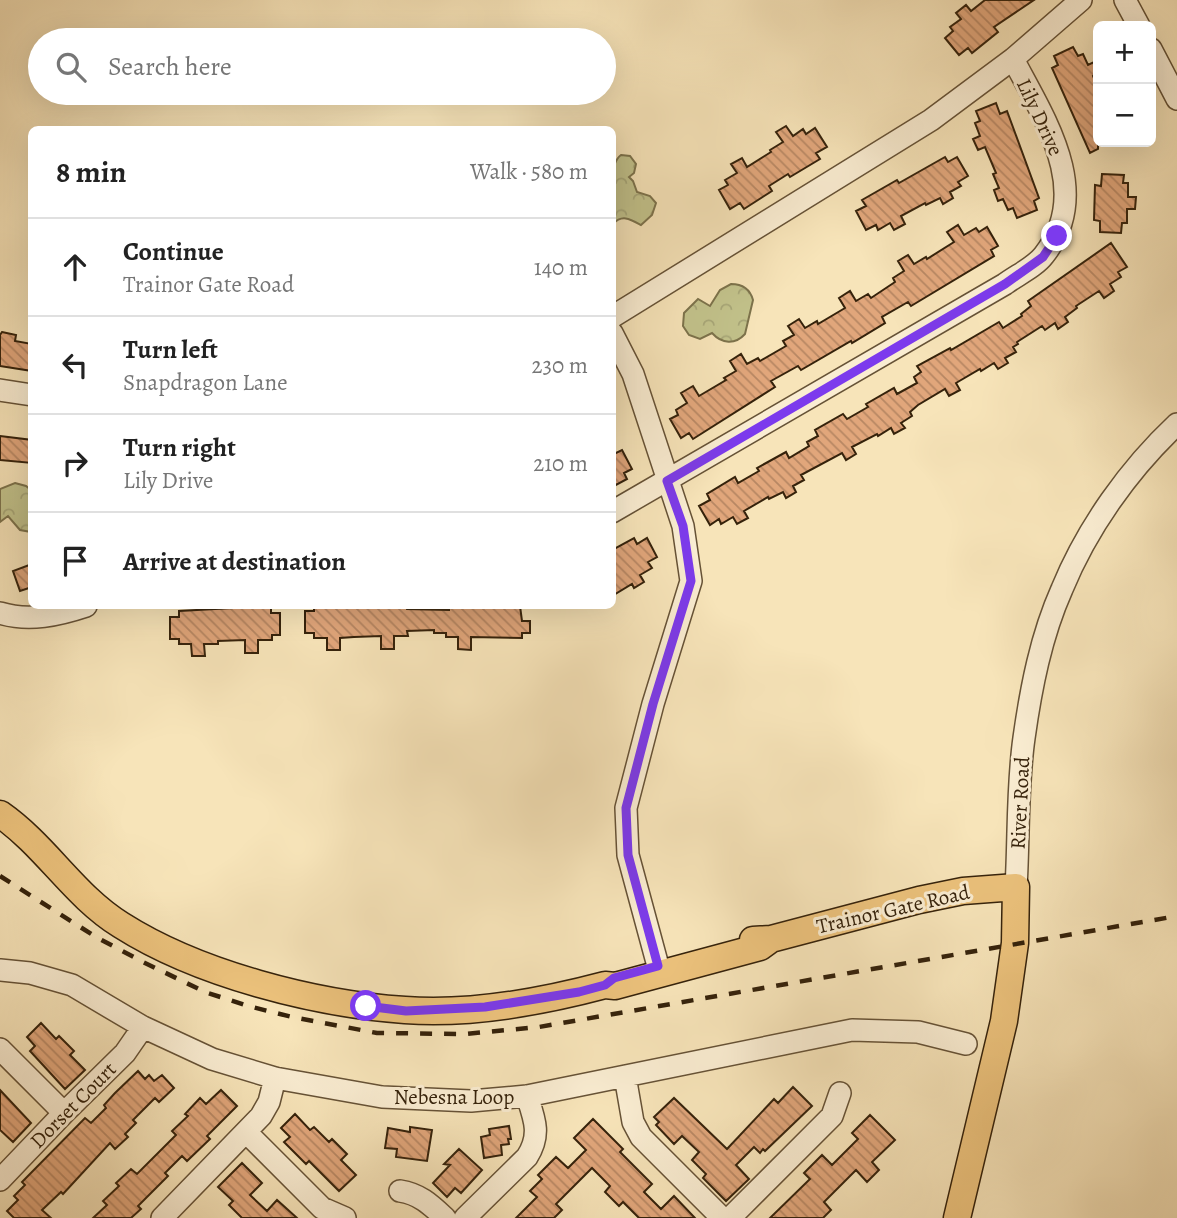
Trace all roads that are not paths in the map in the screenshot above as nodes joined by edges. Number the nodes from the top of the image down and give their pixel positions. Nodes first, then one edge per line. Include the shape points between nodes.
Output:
1 (1080, 0) edge
2 (1125, 0) edge
3 (1136, 21) edge
4 (1013, 59) junction
5 (1156, 59) edge
6 (1177, 99) edge
7 (616, 315) edge
8 (616, 341) edge
9 (0, 390) edge
10 (28, 394) edge
11 (1177, 424) edge
12 (667, 481) junction
13 (616, 510) edge
14 (76, 609) edge
15 (0, 613) edge
16 (0, 814) edge
17 (1016, 887) junction
18 (771, 939) junction
19 (658, 966) junction
20 (0, 970) edge
21 (605, 985) junction
22 (144, 1027) junction
23 (966, 1044) dead end
24 (0, 1049) edge
25 (625, 1076) junction
26 (275, 1078) junction
27 (840, 1093) dead end
28 (527, 1096) junction
29 (64, 1113) junction
30 (247, 1133) junction
31 (0, 1180) edge
32 (400, 1191) dead end
33 (162, 1218) edge
34 (345, 1218) edge
35 (445, 1218) edge
36 (464, 1218) edge
37 (722, 1218) edge
38 (730, 1218) edge
39 (957, 1218) edge

1 - 4 street, Lily Drive
2 - 3 street
4 - 7 street, Lily Drive via 932,120
4 - 12 street, Lily Drive via 1049,127 1065,174 1066,207 1057,236 1043,257 1005,284
5 - 6 street
8 - 12 street via 633,374
9 - 10 street
11 - 17 street, River Road via 1121,487 1091,533 1054,610 1036,670 1023,741
12 - 13 street, Lily Drive
12 - 19 street via 683,526 691,581 626,808 628,855
14 - 15 street via 57,615 12,617
16 - 21 main road, Trainor Gate Road via 20,828 81,894 121,926 251,982 406,1011 485,1007
17 - 18 main road, Trainor Gate Road via 919,900
17 - 39 main road, River Road via 1007,1002
18 - 19 main road, Trainor Gate Road
18 - 21 main road, Trainor Gate Road via 732,955
19 - 21 main road, Trainor Gate Road via 614,978
20 - 22 street, Nebesna Loop via 72,985
22 - 26 street, Nebesna Loop via 212,1059
22 - 29 street, Dorset Court via 125,1053
23 - 25 street, Nebesna Loop via 918,1032 852,1030
24 - 29 street
25 - 28 street, Nebesna Loop
25 - 37 street via 635,1129
26 - 28 street, Nebesna Loop via 382,1097 471,1101
26 - 30 street via 269,1102
27 - 38 street via 832,1116
28 - 36 street via 536,1128 534,1145
29 - 31 street, Dorset Court
30 - 33 street
30 - 34 street via 322,1208
32 - 35 street via 419,1196

